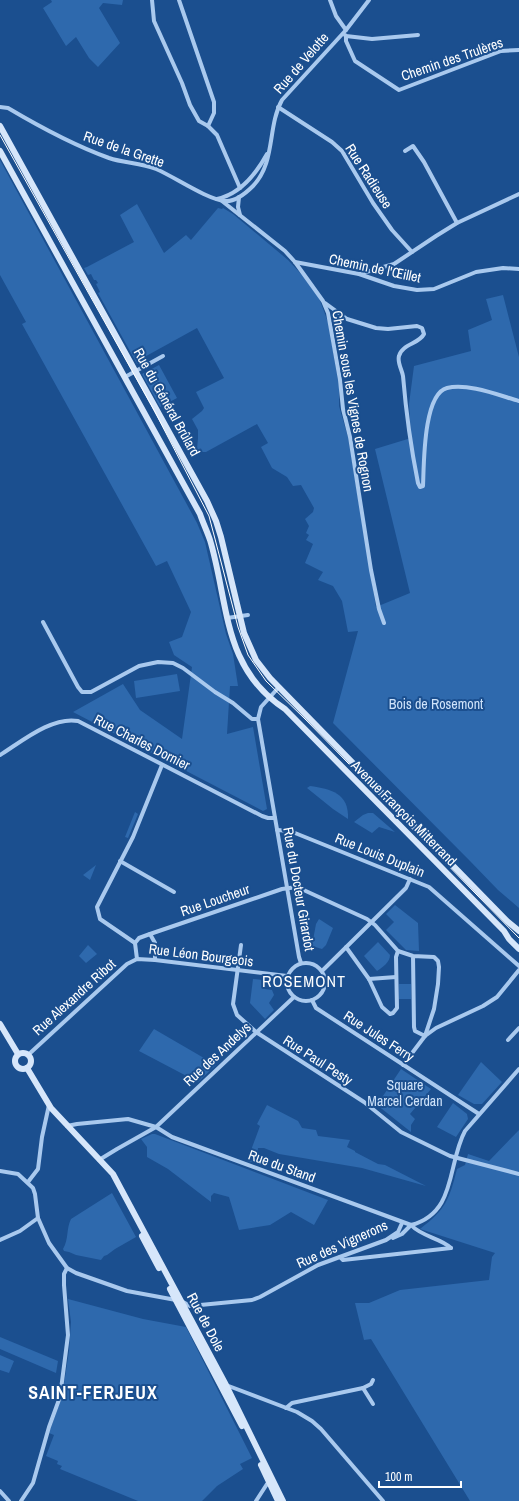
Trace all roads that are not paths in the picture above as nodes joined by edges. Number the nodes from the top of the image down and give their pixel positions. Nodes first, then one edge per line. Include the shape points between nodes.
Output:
1 (179, 0) edge
2 (330, 0) edge
3 (369, 0) edge
4 (152, 1) edge
5 (345, 33) junction
6 (418, 35) dead end
7 (519, 50) edge
8 (0, 107) edge
9 (278, 107) junction
10 (0, 126) edge
11 (208, 126) junction
12 (270, 151) junction
13 (405, 151) dead end
14 (0, 152) edge
15 (240, 188) junction
16 (519, 194) edge
17 (239, 197) junction
18 (218, 199) junction
19 (240, 215) junction
20 (457, 223) junction
21 (412, 252) junction
22 (295, 262) junction
23 (519, 269) edge
24 (359, 274) junction
25 (323, 301) junction
26 (163, 356) dead end
27 (136, 371) junction
28 (125, 377) junction
29 (519, 401) edge
30 (248, 615) dead end
31 (239, 616) junction
32 (227, 618) junction
33 (43, 622) dead end
34 (384, 623) dead end
35 (279, 687) junction
36 (269, 697) junction
37 (258, 719) junction
38 (0, 755) edge
39 (162, 765) junction
40 (275, 818) junction
41 (278, 830) junction
42 (120, 861) junction
43 (410, 879) junction
44 (287, 888) junction
45 (174, 892) dead end
46 (372, 922) junction
47 (519, 931) edge
48 (150, 934) junction
49 (135, 943) junction
50 (241, 945) dead end
51 (346, 947) junction
52 (519, 949) edge
53 (398, 951) junction
54 (413, 956) junction
55 (137, 959) junction
56 (155, 960) junction
57 (301, 963) junction
58 (519, 966) edge
59 (237, 970) junction
60 (519, 970) edge
61 (322, 971) junction
62 (287, 976) junction
63 (396, 977) junction
64 (369, 979) junction
65 (294, 997) junction
66 (312, 1000) junction
67 (0, 1024) edge
68 (519, 1028) edge
69 (256, 1032) junction
70 (425, 1036) junction
71 (508, 1040) dead end
72 (18, 1054) junction
73 (28, 1054) junction
74 (403, 1065) junction
75 (26, 1068) junction
76 (519, 1069) edge
77 (49, 1105) junction
78 (479, 1114) junction
79 (67, 1126) junction
80 (156, 1127) junction
81 (455, 1158) junction
82 (100, 1160) junction
83 (0, 1171) edge
84 (519, 1174) edge
85 (28, 1182) junction
86 (38, 1218) junction
87 (402, 1223) junction
88 (411, 1225) junction
89 (0, 1240) edge
90 (386, 1240) junction
91 (340, 1257) junction
92 (67, 1268) junction
93 (176, 1299) junction
94 (182, 1302) junction
95 (214, 1372) junction
96 (373, 1380) dead end
97 (226, 1385) junction
98 (363, 1388) junction
99 (373, 1404) dead end
100 (286, 1408) junction
101 (269, 1484) junction
102 (0, 1491) edge
103 (9, 1501) edge
104 (21, 1501) edge
105 (256, 1501) edge
106 (280, 1501) edge
107 (384, 1501) edge

1 - 11 street via 214,102 214,113
2 - 5 street
3 - 5 street, Rue de Velotte
4 - 11 street via 154,20 190,105 199,121
5 - 6 street via 372,39
5 - 7 street, Chemin des Trulères via 355,61 399,90 501,51
5 - 9 street, Rue de Velotte
8 - 18 street, Rue de la Grette via 8,108 79,146 109,158 147,166
9 - 12 street, Rue de Velotte
9 - 21 street, Rue Radieuse via 342,150 376,209
10 - 27 main road, Rue du Général Brûlard
11 - 15 street via 217,135
12 - 15 street, Rue de Velotte via 252,178
12 - 17 street, Rue de Velotte via 257,181
13 - 20 street via 413,146
14 - 28 main road, Rue du Général Brûlard
15 - 18 street, Rue de Velotte
16 - 20 street
17 - 18 street via 230,201
17 - 19 street
18 - 19 street, Chemin sous les Vignes de Rognon
19 - 22 street, Chemin sous les Vignes de Rognon
20 - 21 street
21 - 24 street via 394,264
22 - 24 street, Chemin de l'Œillet
22 - 25 street, Chemin sous les Vignes de Rognon
23 - 24 street, Chemin de l'Œillet via 503,268 476,272 434,289 417,290 394,286
25 - 29 street via 347,319 376,328 422,328 424,334 421,339 402,350 398,360 403,375 414,463 420,487 424,486 428,416 437,393 446,388 470,388
25 - 34 street, Chemin sous les Vignes de Rognon via 330,322 361,511 379,609
26 - 27 street
27 - 28 street
27 - 31 main road, Rue du Général Brûlard via 212,510 221,537
28 - 32 main road, Rue du Général Brûlard via 200,514 210,541
30 - 31 street
31 - 32 street
31 - 35 main road, Rue du Général Brûlard via 256,660
32 - 36 main road, Rue du Général Brûlard via 240,658 247,671
33 - 37 street via 82,692 91,692 139,666 158,662 173,663 233,702 252,719
35 - 36 street
35 - 47 main road, Avenue François Mitterrand
36 - 37 street via 261,707
36 - 52 main road, Avenue François Mitterrand via 290,714
37 - 40 street
38 - 39 street, Rue Charles Dornier via 51,724 72,720 99,731
39 - 40 street, Rue Charles Dornier via 262,816
39 - 42 street via 133,837
40 - 41 street, Rue du Docteur Girardot
41 - 43 street, Rue Louis Duplain via 290,831
41 - 44 street, Rue du Docteur Girardot
42 - 45 street
42 - 49 street via 98,903 98,917
43 - 46 street via 406,888
43 - 58 street, Rue Louis Duplain via 429,887
44 - 46 street via 297,887
44 - 48 street, Rue Loucheur
44 - 57 street, Rue du Docteur Girardot
46 - 51 street
46 - 53 street
48 - 49 street, Rue Loucheur
48 - 56 street via 155,943
49 - 55 street
50 - 59 street, Rue Paul Pesty
51 - 61 street
51 - 64 street
53 - 54 street
53 - 63 street
54 - 70 street via 414,1027 415,1031
54 - 70 street via 434,958 438,961 439,967 434,1010
55 - 56 street, Rue Léon Bourgeois
55 - 73 street, Rue Alexandre Ribot via 127,964
56 - 59 street, Rue Léon Bourgeois
57 - 61 street via 313,964
57 - 62 street
59 - 62 street, Rue Léon Bourgeois
59 - 69 street, Rue Paul Pesty via 234,1010
60 - 70 street via 497,996 483,1006 436,1028
61 - 66 street via 325,986 319,996
62 - 65 street via 287,987
63 - 64 street
63 - 64 street via 397,1008 393,1014 382,1008
65 - 66 street via 303,1001
65 - 69 street, Rue des Andelys
66 - 74 street, Rue Jules Ferry via 316,1008
67 - 72 main road
68 - 71 street
69 - 80 street, Rue des Andelys
69 - 81 street, Rue Paul Pesty via 364,1102 401,1132
70 - 74 street
72 - 73 main road
72 - 75 main road via 14,1061 16,1066
73 - 75 main road via 31,1062
74 - 78 street, Rue Jules Ferry
75 - 77 main road, Rue de Dole
76 - 78 street
77 - 79 main road, Rue de Dole
77 - 85 street via 38,1168
78 - 81 street via 460,1140
79 - 80 street, Rue du Stand via 128,1119
79 - 82 main road, Rue de Dole
80 - 82 street, Rue des Andelys
80 - 87 street, Rue du Stand via 172,1137
81 - 84 street, Rue Paul Pesty
81 - 88 street via 450,1185 435,1212
82 - 93 main road, Rue de Dole
82 - 94 main road, Rue de Dole via 113,1174
83 - 85 street via 18,1174
85 - 86 street via 35,1194
86 - 89 street via 20,1231
86 - 92 street via 50,1243
87 - 88 street, Rue des Vignerons
87 - 90 street, Rue des Vignerons via 398,1232
88 - 90 street via 402,1234
88 - 91 street via 419,1232 451,1248 343,1260
90 - 91 street, Rue des Vignerons
91 - 94 street, Rue des Vignerons via 313,1267 252,1300 190,1306
92 - 93 street, Rue des Vignerons via 127,1291
92 - 104 street via 64,1285 68,1335 60,1397 33,1483
93 - 94 street, Rue des Vignerons
93 - 95 main road, Rue de Dole
94 - 97 main road, Rue de Dole
95 - 97 street
95 - 101 main road, Rue de Dole via 243,1426
96 - 98 street via 372,1384
97 - 100 street
97 - 106 main road, Rue de Dole
98 - 99 street
98 - 100 street via 292,1403
100 - 107 street via 306,1417 321,1429
101 - 105 street
101 - 106 main road, Rue de Dole
102 - 103 street

